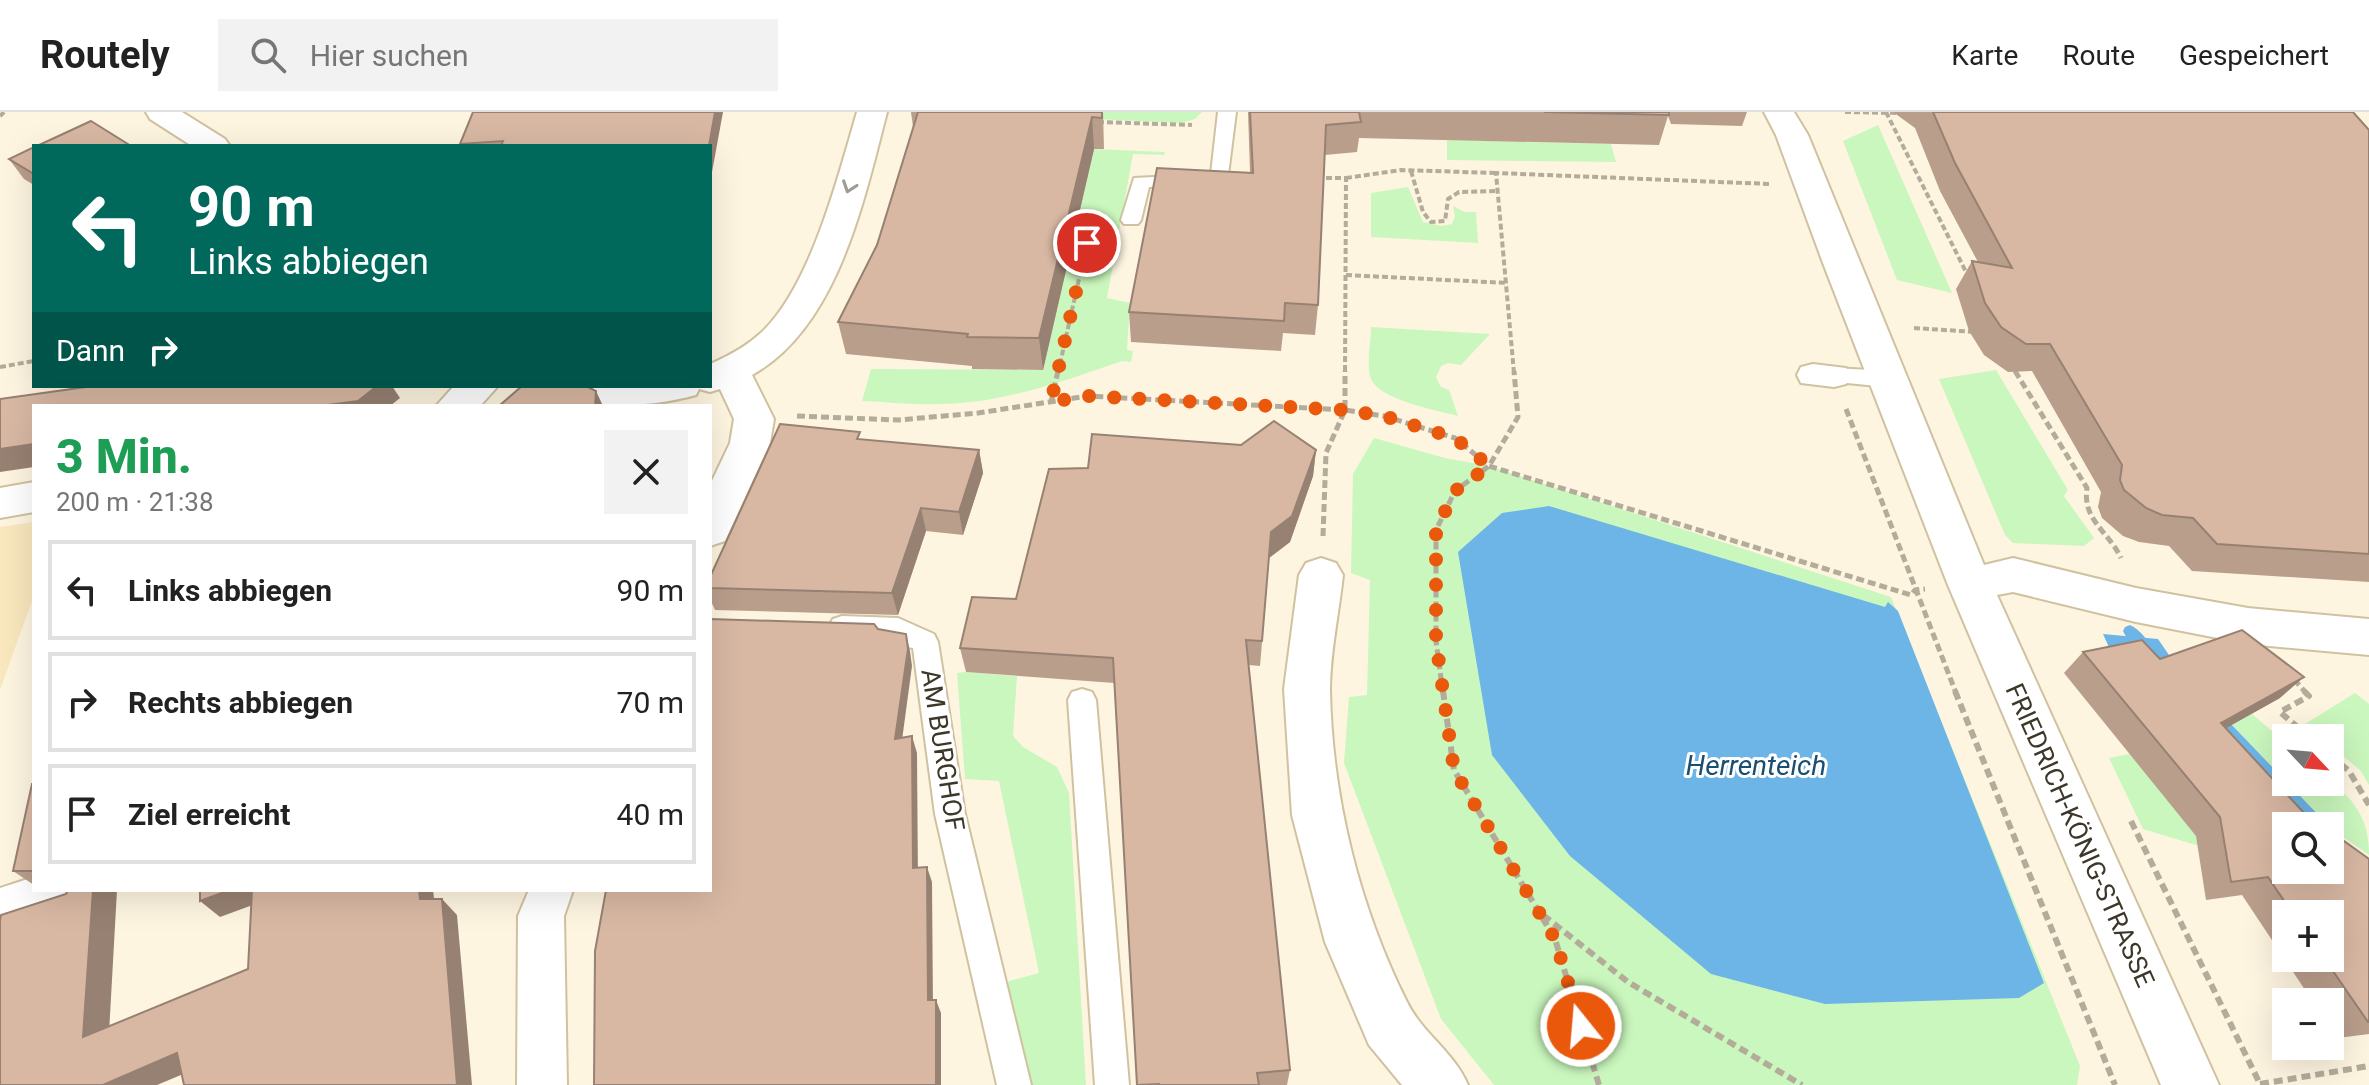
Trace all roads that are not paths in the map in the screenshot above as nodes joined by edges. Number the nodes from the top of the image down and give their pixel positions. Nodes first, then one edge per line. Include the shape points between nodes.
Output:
1 (161, 112) edge
2 (872, 112) edge
3 (1226, 119) edge
4 (1788, 120) edge
5 (211, 144) edge
6 (1131, 220) road end
7 (720, 375) edge
8 (1823, 376) dead end
9 (1888, 379) junction
10 (477, 388) edge
11 (572, 388) edge
12 (672, 388) edge
13 (457, 404) edge
14 (32, 497) edge
15 (0, 503) edge
16 (712, 526) edge
17 (1321, 575) road end
18 (1970, 585) junction
19 (820, 626) edge
20 (2369, 637) edge
21 (1082, 700) dead end
22 (64, 892) edge
23 (541, 899) edge
24 (0, 912) edge
25 (542, 1085) edge
26 (1014, 1085) edge
27 (1112, 1085) edge
28 (1439, 1085) edge
29 (2190, 1085) edge

1 - 5 street
2 -> 7 street via 841,212 808,293 780,336 749,361
3 - 6 lane via 1220,179 1141,182
4 - 9 street, FRIEDRICH-KÖNIG-STRASSE
7 - 16 street via 754,419 750,443
8 - 9 lane
9 - 18 street, FRIEDRICH-KÖNIG-STRASSE
10 - 13 street
11 - 12 street
14 - 15 street
17 - 28 street via 1307,689 1317,815 1352,942 1389,1026
18 - 20 street via 2013,575 2248,626
18 - 29 street, FRIEDRICH-KÖNIG-STRASSE
19 - 26 lane, AM BURGHOF via 898,628 893,636 925,642 950,814
21 - 27 lane
22 - 24 street
23 - 25 street

